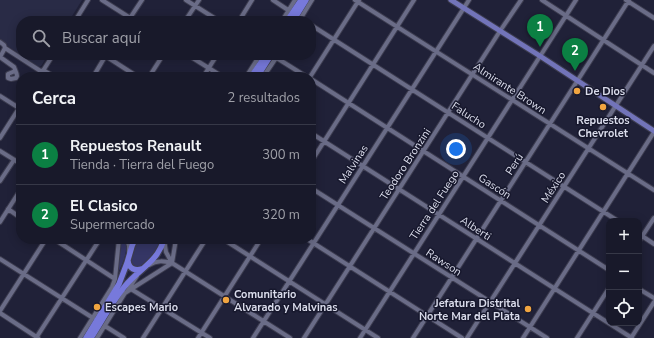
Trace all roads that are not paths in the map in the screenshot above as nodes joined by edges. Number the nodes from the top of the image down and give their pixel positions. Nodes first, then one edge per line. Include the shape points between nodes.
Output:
1 (88, 0) edge
2 (102, 0) edge
3 (142, 0) edge
4 (186, 0) edge
5 (199, 0) edge
6 (252, 0) edge
7 (273, 0) edge
8 (295, 0) edge
9 (301, 0) edge
10 (306, 0) edge
11 (312, 0) edge
12 (414, 0) edge
13 (451, 0) edge
14 (469, 0) edge
15 (521, 0) edge
16 (542, 0) edge
17 (576, 0) edge
18 (628, 0) edge
19 (358, 1) edge
20 (195, 6) junction
21 (464, 8) junction
22 (288, 10) junction
23 (78, 16) edge
24 (124, 16) edge
25 (132, 16) edge
26 (189, 16) edge
27 (210, 16) edge
28 (242, 16) edge
29 (285, 16) edge
30 (290, 16) edge
31 (295, 16) edge
32 (302, 16) edge
33 (566, 16) junction
34 (654, 18) edge
35 (397, 27) junction
36 (316, 28) edge
37 (500, 31) junction
38 (334, 40) junction
39 (604, 40) junction
40 (0, 42) edge
41 (654, 46) edge
42 (5, 48) junction
43 (436, 51) junction
44 (0, 53) edge
45 (16, 55) edge
46 (540, 56) junction
47 (0, 57) edge
48 (25, 60) edge
49 (50, 60) edge
50 (103, 60) edge
51 (113, 60) edge
52 (160, 60) edge
53 (196, 60) edge
54 (214, 60) edge
55 (257, 60) edge
56 (263, 60) edge
57 (271, 60) edge
58 (272, 60) edge
59 (280, 60) edge
60 (373, 65) junction
61 (642, 65) junction
62 (208, 68) junction
63 (15, 71) dead end
64 (43, 71) joint
65 (96, 72) edge
66 (131, 72) edge
67 (152, 72) edge
68 (206, 72) edge
69 (215, 72) edge
70 (249, 72) edge
71 (254, 72) edge
72 (261, 72) edge
73 (266, 72) edge
74 (299, 72) edge
75 (313, 72) edge
76 (654, 73) edge
77 (472, 75) junction
78 (578, 81) junction
79 (316, 82) edge
80 (412, 89) junction
81 (0, 96) edge
82 (512, 100) junction
83 (348, 103) junction
84 (16, 105) edge
85 (616, 106) junction
86 (16, 113) edge
87 (448, 113) junction
88 (550, 124) junction
89 (387, 128) junction
90 (654, 132) edge
91 (316, 136) edge
92 (0, 138) edge
93 (488, 138) junction
94 (324, 141) junction
95 (588, 148) junction
96 (0, 151) edge
97 (424, 151) junction
98 (316, 154) edge
99 (14, 160) joint
100 (526, 162) junction
101 (363, 166) junction
102 (628, 174) junction
103 (463, 176) junction
104 (0, 181) edge
105 (564, 186) junction
106 (399, 189) junction
107 (654, 190) edge
108 (316, 191) edge
109 (16, 197) edge
110 (501, 201) junction
111 (338, 204) junction
112 (8, 209) junction
113 (603, 212) junction
114 (439, 214) junction
115 (16, 215) edge
116 (613, 218) edge
117 (654, 218) edge
118 (0, 222) edge
119 (539, 225) junction
120 (375, 228) junction
121 (642, 233) edge
122 (642, 236) edge
123 (477, 239) junction
124 (316, 240) edge
125 (43, 244) edge
126 (62, 244) edge
127 (97, 244) edge
128 (119, 244) edge
129 (128, 244) edge
130 (133, 244) edge
131 (162, 244) edge
132 (165, 244) edge
133 (175, 244) edge
134 (203, 244) edge
135 (231, 244) edge
136 (258, 244) edge
137 (313, 244) edge
138 (316, 244) edge
139 (654, 244) edge
140 (579, 250) junction
141 (414, 253) junction
142 (250, 256) junction
143 (0, 259) edge
144 (128, 259) junction
145 (86, 260) junction
146 (172, 263) junction
147 (515, 263) junction
148 (147, 266) junction
149 (350, 266) junction
150 (606, 268) edge
151 (140, 272) junction
152 (186, 272) junction
153 (24, 274) junction
154 (452, 277) junction
155 (115, 279) junction
156 (289, 281) junction
157 (112, 287) junction
158 (555, 288) junction
159 (131, 289) junction
160 (608, 290) edge
161 (641, 290) edge
162 (389, 291) junction
163 (124, 295) junction
164 (225, 296) junction
165 (62, 298) junction
166 (654, 298) edge
167 (490, 302) junction
168 (654, 302) edge
169 (326, 305) junction
170 (162, 308) junction
171 (0, 312) edge
172 (593, 313) junction
173 (428, 316) junction
174 (92, 318) junction
175 (264, 321) junction
176 (105, 326) junction
177 (530, 327) junction
178 (365, 330) junction
179 (202, 333) junction
180 (37, 338) edge
181 (80, 338) edge
182 (86, 338) edge
183 (91, 338) edge
184 (97, 338) edge
185 (124, 338) edge
186 (143, 338) edge
187 (198, 338) edge
188 (210, 338) edge
189 (253, 338) edge
190 (290, 338) edge
191 (304, 338) edge
192 (360, 338) edge
193 (378, 338) edge
194 (414, 338) edge
195 (462, 338) edge
196 (467, 338) edge
197 (523, 338) edge
198 (547, 338) edge
199 (577, 338) edge
200 (631, 338) edge

1 - 23 street
2 - 24 street
3 - 25 street
4 - 20 street
5 - 20 street
6 - 28 street
7 - 22 street
8 - 22 street
9 - 30 highway
10 - 31 highway
11 - 32 street
12 - 35 street
13 - 21 main road
14 - 21 street, Malvinas
15 - 37 street, Teodoro Bronzini
16 - 33 street
17 - 33 street, Tierra del Fuego
18 - 34 street
18 - 39 street, Perú
19 - 35 street, Almirante Brown
19 - 38 street
20 - 26 street
20 - 27 street
21 - 37 main road
21 - 43 street, Malvinas
22 - 29 street
33 - 39 street
33 - 46 street, Tierra del Fuego
35 - 43 street, Almirante Brown
35 - 60 street
36 - 38 street, Falucho
37 - 46 main road
37 - 77 street, Teodoro Bronzini
38 - 60 street, Falucho
38 - 75 street
39 - 61 street
39 - 78 street, Perú
40 - 42 street
41 - 61 street, México
42 - 44 street
42 - 45 street
42 - 47 street
43 - 77 street, Almirante Brown
43 - 80 street, Malvinas
46 - 78 main road
46 - 82 street, Tierra del Fuego
47 - 63 street via 14,67
48 - 64 street
49 - 64 street
50 - 65 street
51 - 66 street
52 - 67 street
53 - 62 street
54 - 62 street
55 - 70 street
56 - 71 highway
57 - 72 highway
58 - 73 street
59 - 74 street, Gascón
60 - 80 street, Falucho
60 - 83 street
61 - 76 street
61 - 85 street, México
62 - 68 street
62 - 69 street
77 - 82 street, Almirante Brown
77 - 87 street, Teodoro Bronzini
78 - 85 main road
78 - 88 street, Perú
79 - 83 street, Gascón
80 - 87 street, Falucho
80 - 89 street, Malvinas
81 - 84 street
82 - 88 street, Almirante Brown
82 - 93 street, Tierra del Fuego
83 - 89 street, Gascón
83 - 94 street
85 - 90 main road
85 - 95 street, México
86 - 92 street
87 - 93 street, Falucho
87 - 97 street, Teodoro Bronzini
88 - 95 street, Almirante Brown
88 - 100 street, Perú
89 - 97 street, Gascón
89 - 101 street, Malvinas
90 - 102 street
91 - 94 street, Alberti
93 - 100 street, Falucho
93 - 103 street, Tierra del Fuego
94 - 98 street
94 - 101 street, Alberti
95 - 102 street, Almirante Brown
95 - 105 street, México
96 - 99 street
97 - 103 street, Gascón
97 - 106 street, Teodoro Bronzini
99 - 104 street
100 - 105 street, Falucho
100 - 110 street, Perú
101 - 106 street, Alberti
101 - 111 street, Malvinas
102 - 107 street, Almirante Brown
102 - 113 street
103 - 110 street, Gascón
103 - 114 street, Tierra del Fuego
105 - 113 street, Falucho
105 - 119 street, México
106 - 114 street, Alberti
106 - 120 street, Teodoro Bronzini
108 - 111 street, Rawson
109 - 112 street
110 - 119 street, Gascón
110 - 123 street, Perú
111 - 120 street, Rawson
111 - 124 street, Malvinas
112 - 115 street
112 - 118 street
113 - 116 street, Falucho
113 - 140 street
114 - 123 street, Alberti
114 - 141 street, Tierra del Fuego
117 - 121 street
119 - 140 street, Gascón
119 - 147 street, México
120 - 141 street, Rawson
120 - 149 street, Teodoro Bronzini
122 - 139 street
123 - 147 street, Alberti
123 - 154 street, Perú
125 - 153 street
126 - 145 street
127 - 145 street
128 - 155 street
129 - 144 street
130 - 144 highway
131 - 148 highway
132 - 146 street
133 - 146 street
134 - 152 street
135 - 142 street
136 - 142 street
137 - 156 street, Malvinas
138 - 149 street
140 - 150 street, Gascón
140 - 158 street
141 - 154 street, Rawson
141 - 162 street, Tierra del Fuego
142 - 156 street
142 - 164 street
143 - 153 street
144 - 148 highway via 132,268 138,270
144 - 157 street
144 - 182 highway via 120,283
145 - 155 street
145 - 165 street
146 - 148 street via 159,261
146 - 152 street
146 - 159 street
147 - 158 street, Alberti
147 - 167 street, México
148 - 151 highway
149 - 162 street
149 - 169 street, Teodoro Bronzini
151 - 163 street
151 - 183 highway via 120,292
152 - 164 street
152 - 170 street
153 - 165 street
153 - 171 street
154 - 167 street, Rawson
154 - 173 street, Perú
155 - 157 street
156 - 169 street
156 - 175 street, Malvinas
157 - 174 street
158 - 172 street, Alberti
158 - 177 street
159 - 163 street
159 - 170 street
160 - 172 street
161 - 166 street
162 - 173 street
162 - 178 street, Tierra del Fuego
163 - 176 street
164 - 175 street
164 - 179 street
165 - 174 street
165 - 180 street
167 - 177 street, Rawson
167 - 196 street, México
168 - 200 street
169 - 178 street
169 - 191 street, Teodoro Bronzini
170 - 179 street
170 - 186 street
171 - 180 street
172 - 199 street
172 - 200 street, Alberti
173 - 194 street, Perú
173 - 195 street
174 - 181 street
175 - 189 street, Malvinas
175 - 190 street
176 - 184 street
176 - 185 street
177 - 197 street
177 - 198 street, Rawson
178 - 192 street, Tierra del Fuego
178 - 193 street
179 - 187 street
179 - 188 street

